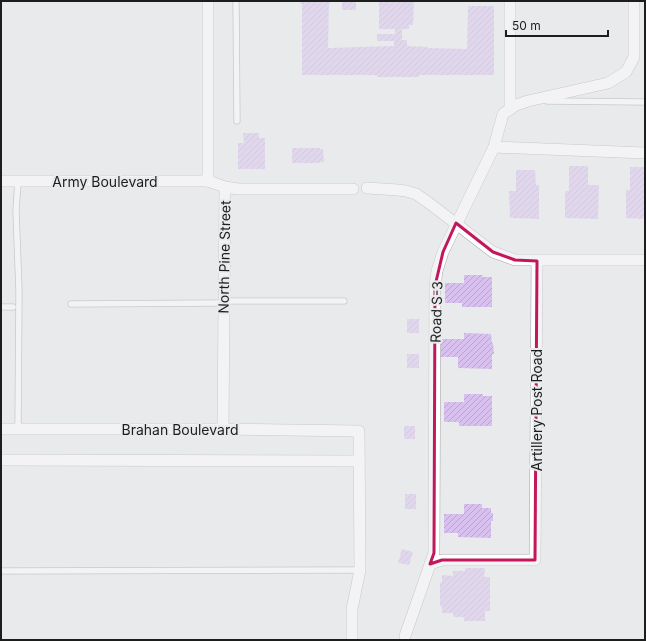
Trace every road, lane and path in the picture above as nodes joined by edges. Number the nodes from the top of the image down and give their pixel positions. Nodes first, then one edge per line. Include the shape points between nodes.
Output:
1 (208, 1) edge
2 (236, 1) edge
3 (510, 1) edge
4 (634, 1) edge
5 (528, 101) junction
6 (645, 102) edge
7 (510, 109) junction
8 (237, 121) dead end
9 (494, 147) junction
10 (645, 153) edge
11 (1, 181) edge
12 (18, 181) junction
13 (208, 181) junction
14 (225, 187) junction
15 (353, 188) dead end
16 (367, 188) dead end
17 (456, 223) junction
18 (645, 260) edge
19 (536, 261) junction
20 (344, 301) dead end
21 (224, 302) junction
22 (71, 304) dead end
23 (1, 307) edge
24 (13, 307) dead end
25 (1, 429) edge
26 (18, 429) junction
27 (223, 429) junction
28 (1, 460) edge
29 (359, 461) junction
30 (430, 564) junction
31 (360, 570) junction
32 (1, 571) edge
33 (405, 636) dead end
34 (352, 640) edge

1 - 13 street
2 - 8 lane
3 - 7 street
4 - 5 street via 634,57 626,72 608,83
5 - 6 lane
5 - 7 street
7 - 9 street, Road S-3 via 503,114
9 - 10 street
9 - 17 street, Road S-3
11 - 12 street, Army Boulevard
12 - 13 street, Army Boulevard
12 - 26 lane
13 - 14 street, North Pine Street
14 - 15 street via 238,190
14 - 21 street, North Pine Street
16 - 17 street via 416,194
17 - 19 street via 493,252 516,260
17 - 30 street, Road S-3 via 443,252 435,286 434,553
18 - 19 street
19 - 30 street, Artillery Post Road via 535,560 442,560
20 - 21 lane
21 - 22 lane
21 - 27 street, North Pine Street
23 - 24 lane
25 - 26 street, Brahan Boulevard
26 - 27 street, Brahan Boulevard
27 - 29 street, Brahan Boulevard via 359,431
28 - 29 street
29 - 31 street
30 - 33 street, Road S-3
31 - 32 lane
31 - 34 street via 352,609

